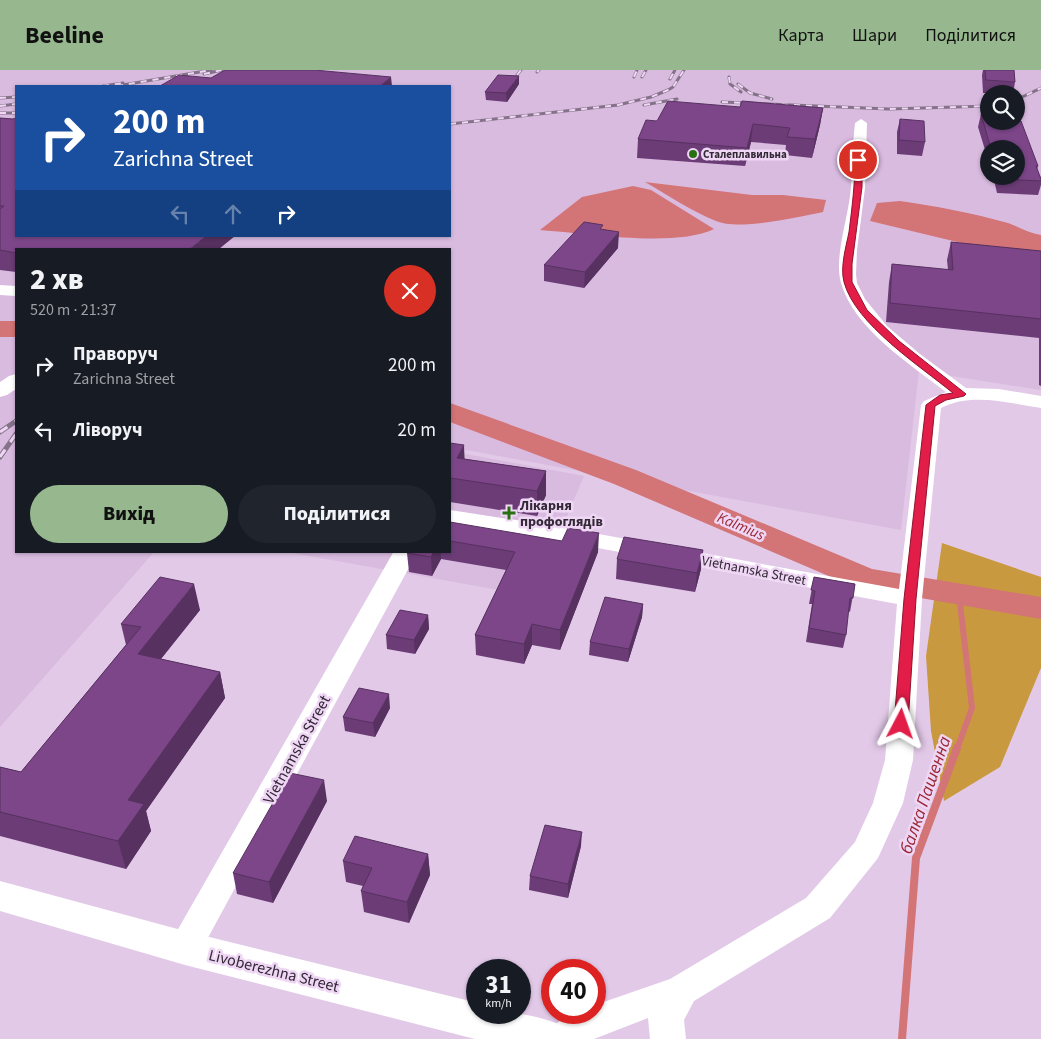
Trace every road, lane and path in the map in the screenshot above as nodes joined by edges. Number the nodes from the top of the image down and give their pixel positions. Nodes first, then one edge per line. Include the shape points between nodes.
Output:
1 (861, 123) dead end
2 (0, 290) edge
3 (15, 291) edge
4 (15, 381) edge
5 (0, 391) edge
6 (961, 394) junction
7 (1041, 402) edge
8 (451, 517) edge
9 (405, 553) edge
10 (910, 599) junction
11 (0, 896) edge
12 (185, 948) junction
13 (682, 990) junction
14 (549, 1039) edge
15 (566, 1039) edge
16 (668, 1039) edge

1 - 6 street via 848,282 863,312 896,343
2 - 3 street
4 - 5 street
6 - 7 street
6 - 10 street via 943,397 931,405
8 - 10 street, Vietnamska Street via 555,533
9 - 12 street, Vietnamska Street
10 - 13 street via 898,760 888,802 867,849 818,908
11 - 12 main road, Livoberezhna Street
12 - 14 main road, Livoberezhna Street
13 - 15 street via 587,1024
13 - 16 street via 666,1018

